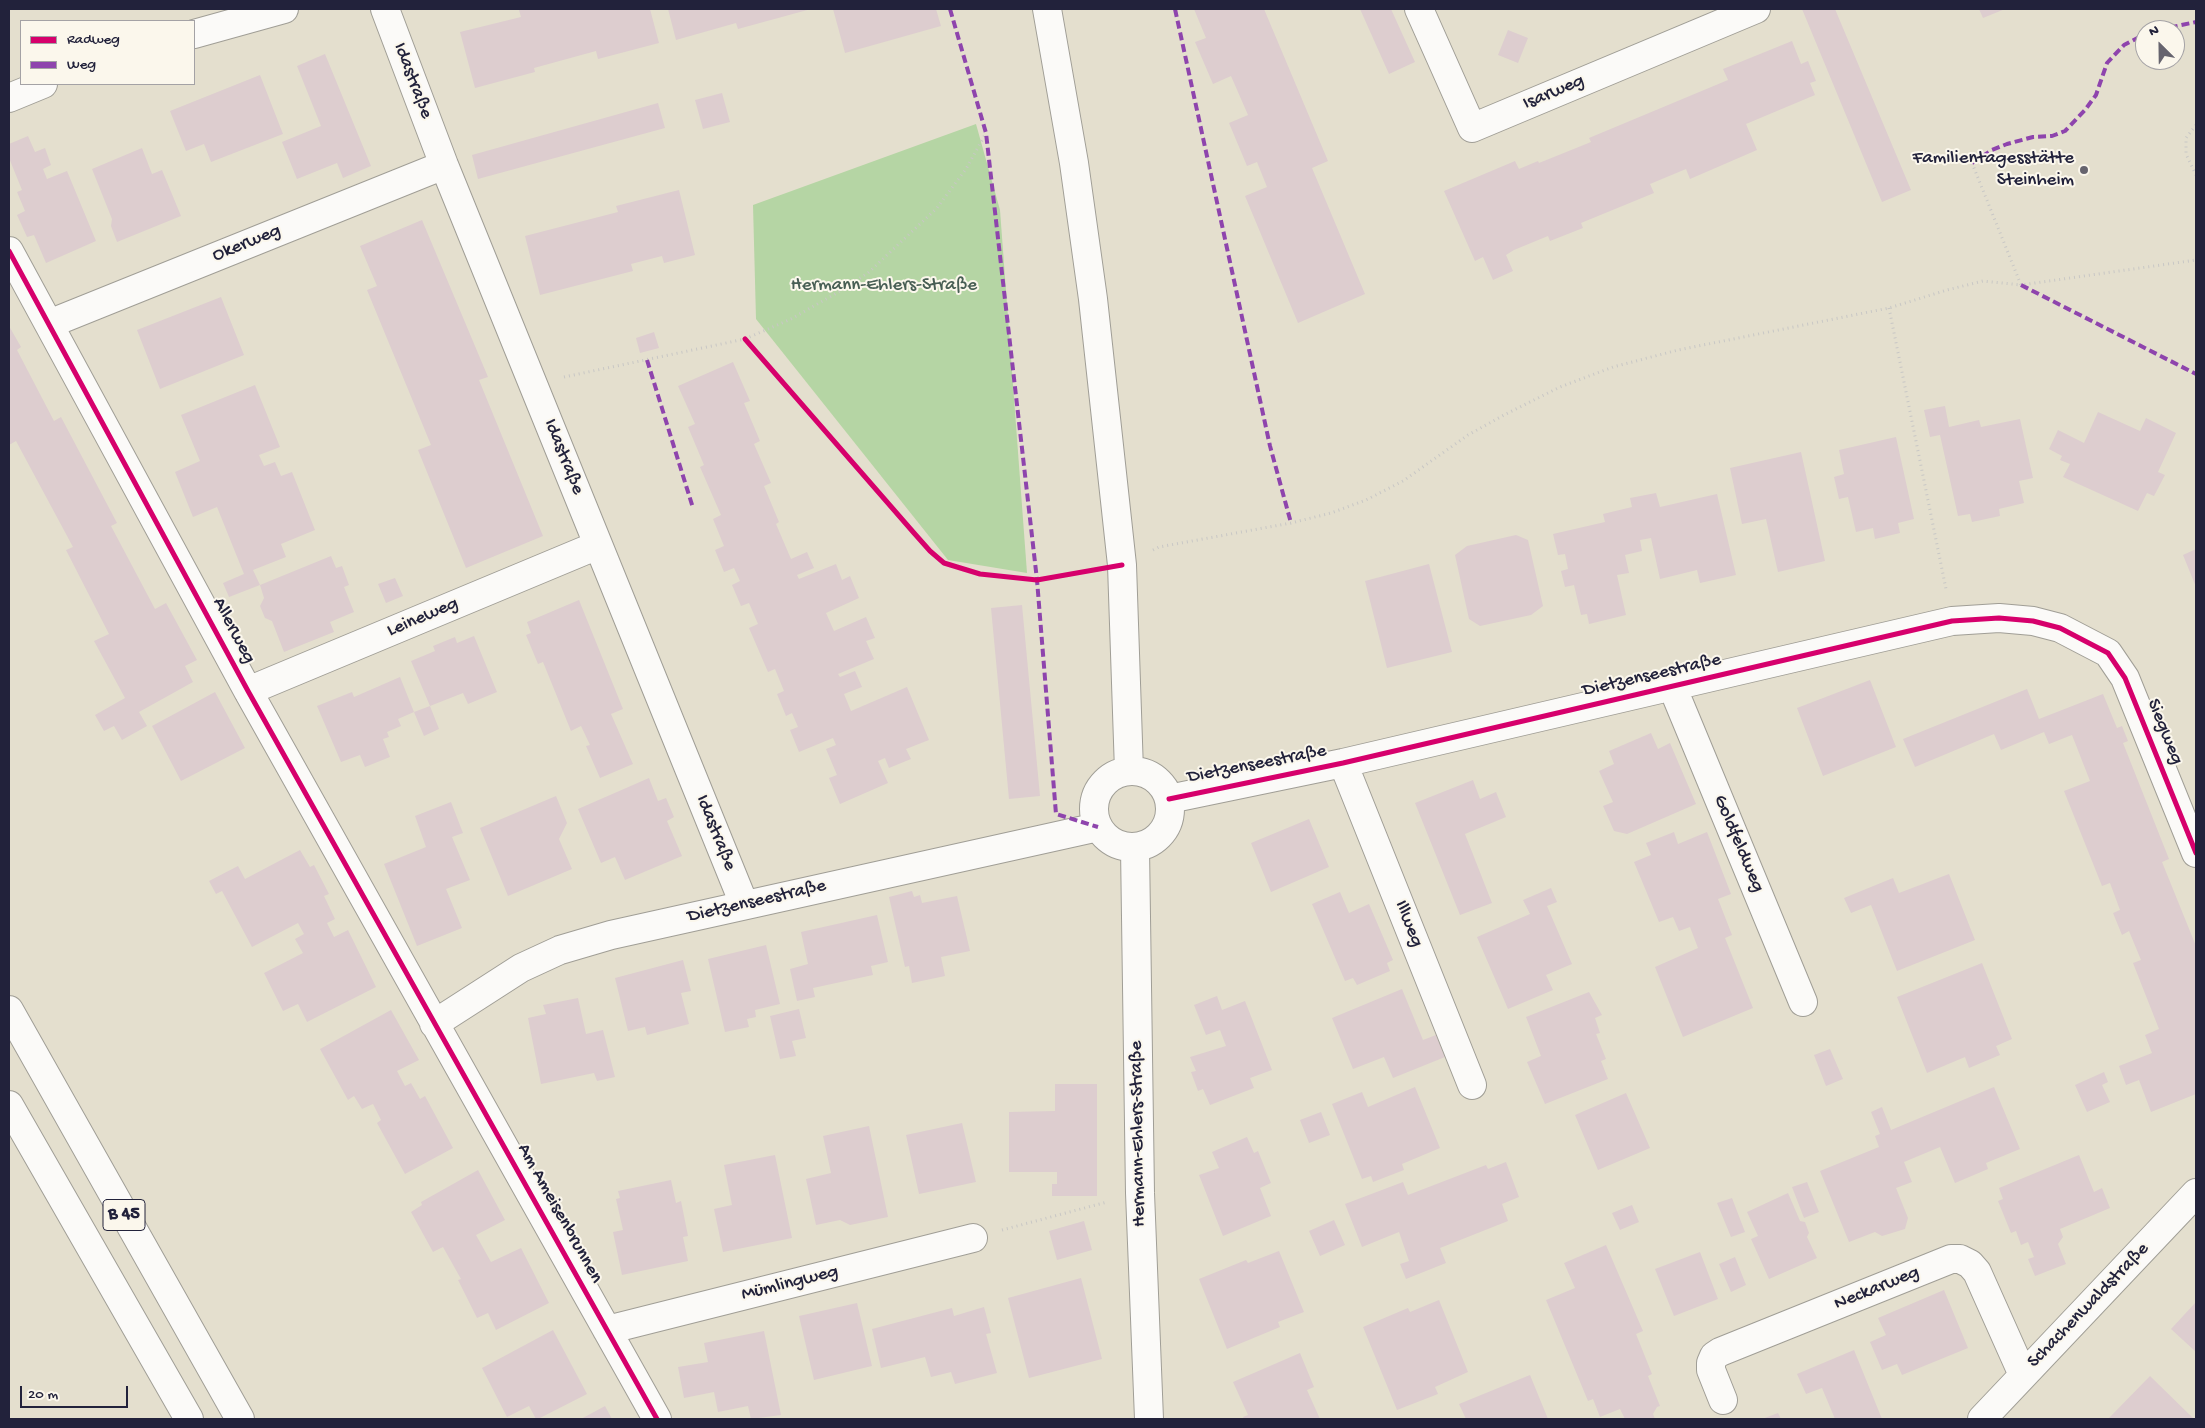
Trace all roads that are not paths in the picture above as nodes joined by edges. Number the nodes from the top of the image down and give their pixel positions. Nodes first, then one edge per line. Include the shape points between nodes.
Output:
1 (284, 9) edge
2 (385, 9) edge
3 (1047, 9) edge
4 (1419, 9) edge
5 (1756, 9) edge
6 (195, 34) edge
7 (41, 85) edge
8 (9, 98) edge
9 (444, 165) junction
10 (9, 251) edge
11 (49, 324) junction
12 (598, 545) junction
13 (2126, 678) joint
14 (1672, 686) junction
15 (248, 691) junction
16 (1343, 764) junction
17 (1129, 771) junction
18 (1169, 798) junction
19 (1098, 827) junction
20 (1135, 848) junction
21 (2196, 854) edge
22 (744, 904) junction
23 (1803, 1002) dead end
24 (9, 1010) edge
25 (434, 1024) junction
26 (1472, 1084) dead end
27 (9, 1105) edge
28 (2196, 1193) edge
29 (973, 1238) road end
30 (607, 1330) junction
31 (2023, 1376) junction
32 (1723, 1400) dead end
33 (189, 1419) edge
34 (240, 1419) edge
35 (657, 1419) edge
36 (1149, 1419) edge
37 (1982, 1419) edge

1 - 6 main road
2 - 9 main road, Idastraße
3 - 17 main road via 1092,289 1122,565
4 - 5 main road, Isarweg via 1472,128
7 - 8 main road
9 - 11 main road, Okerweg
9 - 12 main road, Idastraße
10 - 11 main road, Allerweg
11 - 15 main road, Allerweg
12 - 15 main road, Leineweg
12 - 22 main road, Idastraße
13 - 14 main road, Dietzenseestraße via 2108,653 2060,628 2033,621 1999,618 1952,621
13 - 21 main road, Siegweg
14 - 16 main road, Dietzenseestraße
14 - 23 main road, Goldfeldweg
15 - 25 main road, Allerweg
16 - 18 main road, Dietzenseestraße
16 - 26 main road, Illweg
17 - 18 main road via 1150,775 1165,789
17 - 19 main road via 1118,773 1099,791 1094,806
18 - 20 main road via 1171,810 1164,831 1156,840
19 - 20 main road via 1113,843
19 - 22 main road, Dietzenseestraße
20 - 36 main road, Hermann-Ehlers-Straße via 1140,1193
22 - 25 main road, Dietzenseestraße via 560,950 521,968
24 - 34 main road, B 45
25 - 30 main road, Am Ameisenbrunnen
27 - 33 main road, B 45
28 - 31 main road, Schachenwaldstraße
29 - 30 main road, Mümlingweg
30 - 35 main road, Am Ameisenbrunnen
31 - 32 main road, Neckarweg via 1977,1272 1970,1264 1951,1260 1720,1352 1714,1356 1711,1370
31 - 37 main road, Schachenwaldstraße

